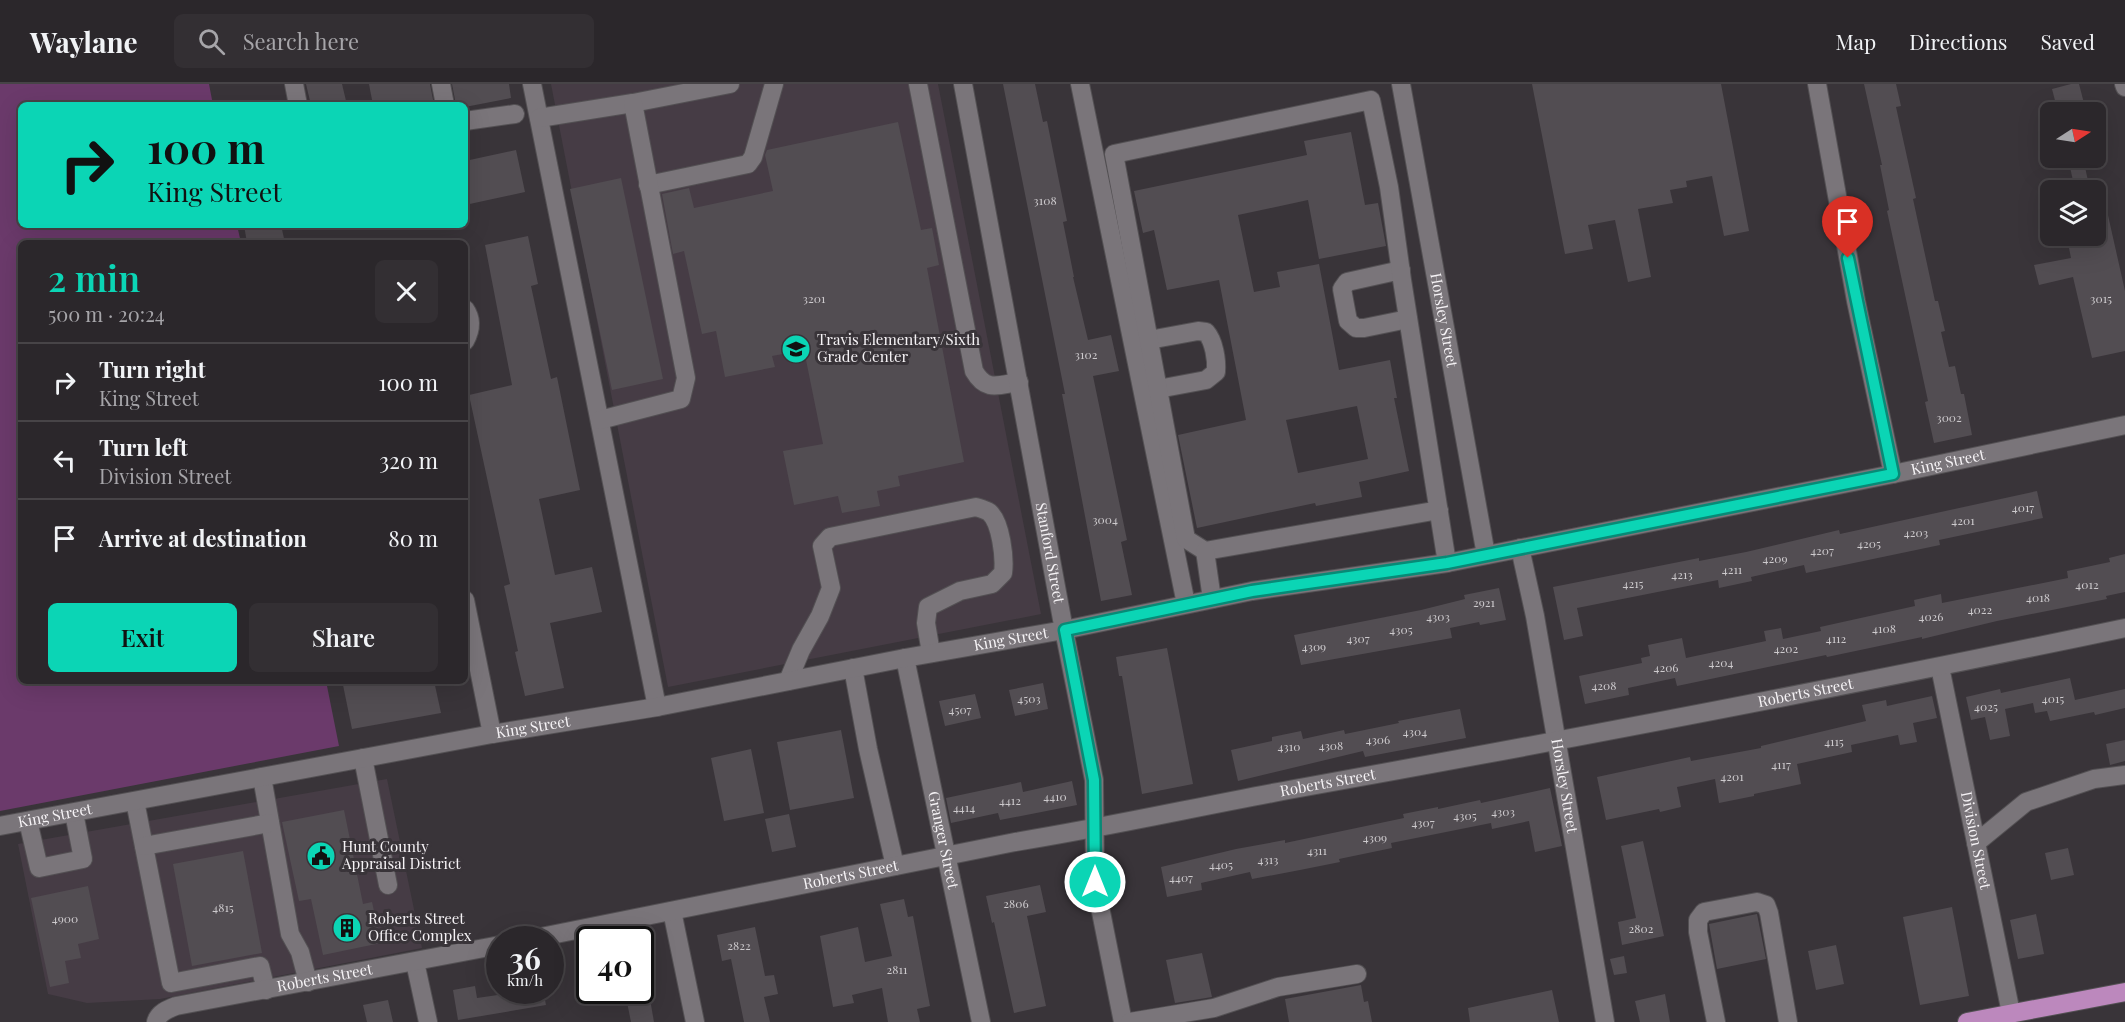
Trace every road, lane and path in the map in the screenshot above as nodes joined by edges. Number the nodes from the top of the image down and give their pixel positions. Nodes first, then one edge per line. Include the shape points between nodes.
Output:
1 (294, 84) edge
2 (441, 84) edge
3 (532, 84) edge
4 (730, 84) edge
5 (774, 84) edge
6 (918, 84) edge
7 (963, 84) edge
8 (1080, 84) edge
9 (1401, 84) edge
10 (1817, 84) edge
11 (297, 102) edge
12 (444, 102) edge
13 (633, 103) junction
14 (515, 114) dead end
15 (539, 118) junction
16 (468, 121) edge
17 (648, 185) junction
18 (1401, 270) junction
19 (468, 317) edge
20 (1408, 319) junction
21 (468, 335) edge
22 (1149, 340) junction
23 (1019, 382) junction
24 (1158, 389) junction
25 (600, 420) junction
26 (2125, 425) edge
27 (1893, 474) junction
28 (1439, 510) junction
29 (1520, 548) junction
30 (1205, 551) junction
31 (1486, 555) junction
32 (1447, 563) junction
33 (1212, 599) junction
34 (1186, 604) junction
35 (468, 615) edge
36 (2125, 628) edge
37 (1065, 630) junction
38 (931, 653) junction
39 (905, 658) junction
40 (1940, 667) junction
41 (853, 668) junction
42 (788, 681) junction
43 (657, 707) junction
44 (492, 734) junction
45 (1557, 742) junction
46 (363, 758) junction
47 (2125, 775) edge
48 (262, 777) junction
49 (135, 801) junction
50 (74, 813) junction
51 (28, 821) junction
52 (270, 823) junction
53 (0, 826) edge
54 (1095, 829) junction
55 (1976, 843) junction
56 (144, 846) junction
57 (946, 856) junction
58 (895, 866) junction
59 (388, 885) dead end
60 (672, 911) junction
61 (564, 932) edge
62 (486, 948) edge
63 (415, 962) junction
64 (1357, 974) dead end
65 (308, 982) junction
66 (266, 990) junction
67 (2125, 992) edge
68 (2011, 1013) junction
69 (2033, 1016) edge
70 (156, 1022) edge
71 (428, 1022) edge
72 (695, 1022) edge
73 (981, 1022) edge
74 (1123, 1022) edge
75 (1130, 1022) edge
76 (1605, 1022) edge
77 (1716, 1022) edge
78 (1788, 1022) edge
79 (1967, 1022) edge

1 - 11 street
2 - 12 street
3 - 15 street
4 - 13 street
5 - 17 street via 748,164
6 - 23 street via 974,371 987,386
7 - 23 street, Stanford Street
8 - 34 street
9 - 31 street, Horsley Street
10 - 27 street via 1856,301
13 - 15 street
13 - 17 street
14 - 16 street
15 - 25 street
17 - 25 street via 686,378 681,399
18 - 20 street
18 - 20 street via 1347,282 1342,289 1348,321 1356,328
18 - 22 street via 1371,100 1114,154
19 - 21 street
20 - 28 street
22 - 24 street
22 - 24 street via 1206,332 1216,364 1216,372 1206,380
23 - 37 street, Stanford Street
24 - 30 street via 1186,539
25 - 43 street
26 - 27 street, King Street
27 - 29 street, King Street
28 - 30 street
28 - 32 street
29 - 31 street, King Street
29 - 45 street, Horsley Street
30 - 33 street
31 - 32 street, King Street
32 - 33 street, King Street
33 - 34 street, King Street
34 - 37 street, King Street
35 - 44 street
36 - 40 street, Roberts Street
37 - 38 street, King Street
37 - 54 street, Stanford Street via 1094,780
38 - 39 street, King Street
38 - 42 street via 926,623 928,607 960,591 992,584 1004,573 998,526 989,512 976,507 830,537 822,546 831,588
39 - 41 street, King Street
39 - 57 street, Granger Street
40 - 45 street, Roberts Street
40 - 55 street, Division Street
41 - 42 street, King Street
41 - 58 street
42 - 43 street, King Street
43 - 44 street, King Street
44 - 46 street, King Street
45 - 54 street, Roberts Street
45 - 76 street, Horsley Street
46 - 48 street, King Street
46 - 59 street
47 - 55 street via 2094,779 2026,802
48 - 49 street, King Street
48 - 52 street
49 - 50 street, King Street
49 - 56 street
50 - 51 street, King Street
50 - 51 street via 83,859 39,868
51 - 53 street, King Street
52 - 56 street
52 - 65 street via 290,934 300,952
54 - 57 street, Roberts Street
54 - 74 street, Stanford Street via 1095,882
55 - 68 street, Division Street
56 - 66 street via 171,983 260,966
57 - 58 street, Roberts Street
57 - 73 street, Granger Street
58 - 60 street, Roberts Street
60 - 61 street, Roberts Street
60 - 72 street
62 - 63 street, Roberts Street
63 - 65 street, Roberts Street
63 - 71 street
64 - 75 street via 1278,987 1214,1008
65 - 66 street, Roberts Street
66 - 70 street, Roberts Street via 176,1006
67 - 69 main road
68 - 69 main road
68 - 79 main road
77 - 78 street via 1698,920 1704,912 1757,902 1766,905 1769,913

